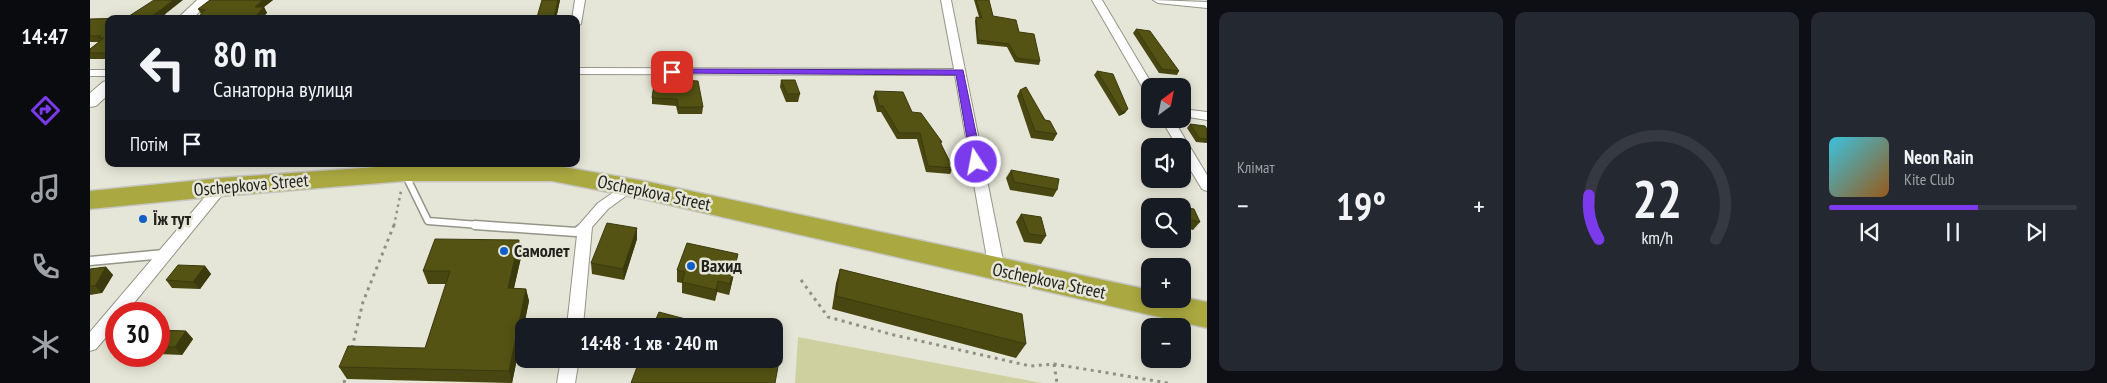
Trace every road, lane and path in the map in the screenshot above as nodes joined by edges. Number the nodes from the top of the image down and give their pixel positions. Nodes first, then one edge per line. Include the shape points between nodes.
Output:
1 (205, 0) edge
2 (580, 0) edge
3 (946, 0) edge
4 (1097, 0) edge
5 (1158, 0) edge
6 (1207, 5) edge
7 (188, 15) edge
8 (578, 15) edge
9 (580, 71) edge
10 (960, 72) junction
11 (90, 73) edge
12 (105, 73) edge
13 (1143, 78) edge
14 (105, 89) edge
15 (90, 102) edge
16 (1191, 113) edge
17 (1207, 116) edge
18 (1172, 128) edge
19 (553, 168) edge
20 (405, 173) junction
21 (1207, 186) edge
22 (221, 187) junction
23 (629, 187) junction
24 (90, 200) edge
25 (585, 226) junction
26 (165, 254) junction
27 (90, 260) edge
28 (997, 270) junction
29 (802, 280) dead end
30 (1207, 315) edge
31 (575, 318) edge
32 (90, 344) edge
33 (350, 356) edge
34 (1054, 364) junction
35 (568, 368) edge
36 (346, 374) edge
37 (344, 383) edge
38 (566, 383) edge
39 (1057, 383) edge
40 (1168, 383) edge

1 - 7 street
2 - 8 street
3 - 10 street
4 - 13 street
5 - 6 street
9 - 10 street
10 - 28 street
11 - 12 street
14 - 15 street
16 - 17 street
18 - 21 street
19 - 20 highway, Oschepkova Street
19 - 23 highway, Oschepkova Street
20 - 22 highway, Oschepkova Street
20 - 25 lane via 428,221 576,232
20 - 33 path via 393,230 363,302
22 - 24 highway, Oschepkova Street
22 - 26 street
23 - 25 street via 603,206
23 - 28 highway, Oschepkova Street
25 - 31 street
26 - 27 lane
26 - 32 street
28 - 30 highway, Oschepkova Street
29 - 34 path via 828,317 1030,366
34 - 39 path
34 - 40 path
35 - 38 street
36 - 37 path

